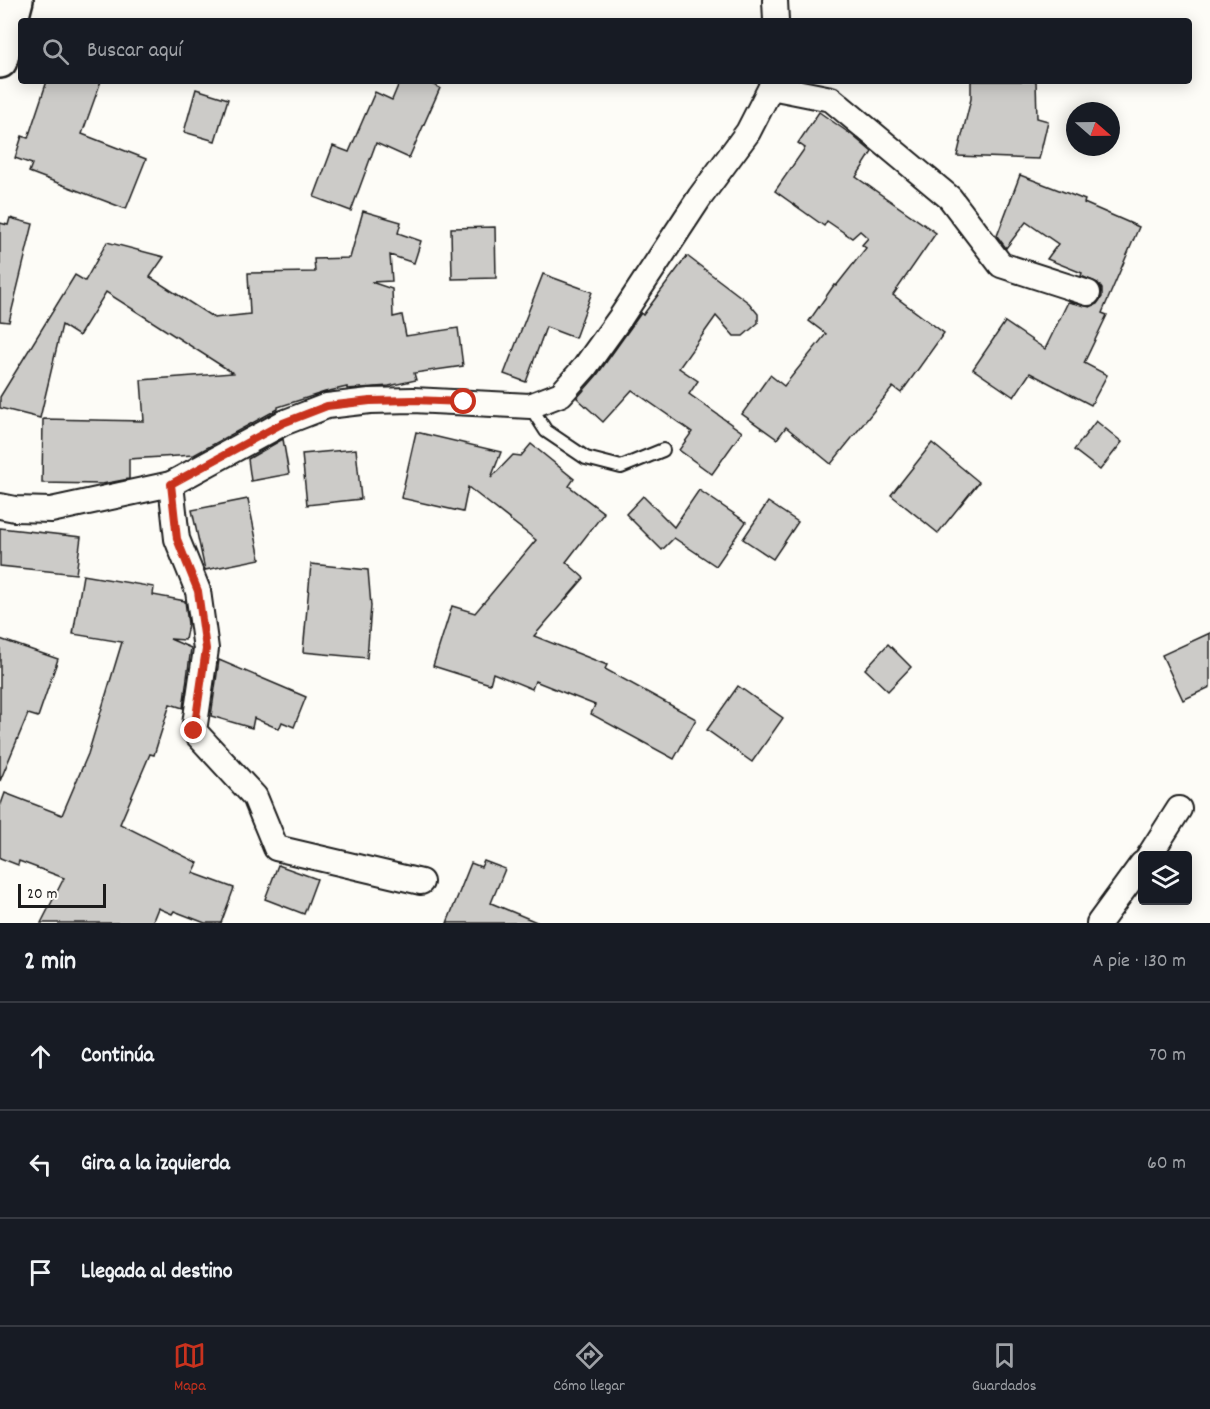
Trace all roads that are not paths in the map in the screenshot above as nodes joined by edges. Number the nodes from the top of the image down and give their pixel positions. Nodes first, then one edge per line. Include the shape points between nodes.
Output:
1 (16, 0) edge
2 (0, 61) edge
3 (771, 84) edge
4 (1088, 293) dead end
5 (530, 406) junction
6 (663, 450) dead end
7 (171, 484) junction
8 (0, 506) edge
9 (1179, 809) dead end
10 (1152, 851) edge
11 (1138, 871) edge
12 (421, 882) dead end
13 (1099, 923) edge

1 - 2 main road
3 - 4 street via 831,99 950,198 1001,265
3 - 5 street via 748,132 585,367 561,394
5 - 6 lane via 546,431 586,458 621,467
5 - 7 street via 413,400 327,406 283,423
7 - 8 street via 51,510
7 - 12 street via 177,539 198,591 206,649 194,731 255,797 276,848
9 - 10 street
11 - 13 street

